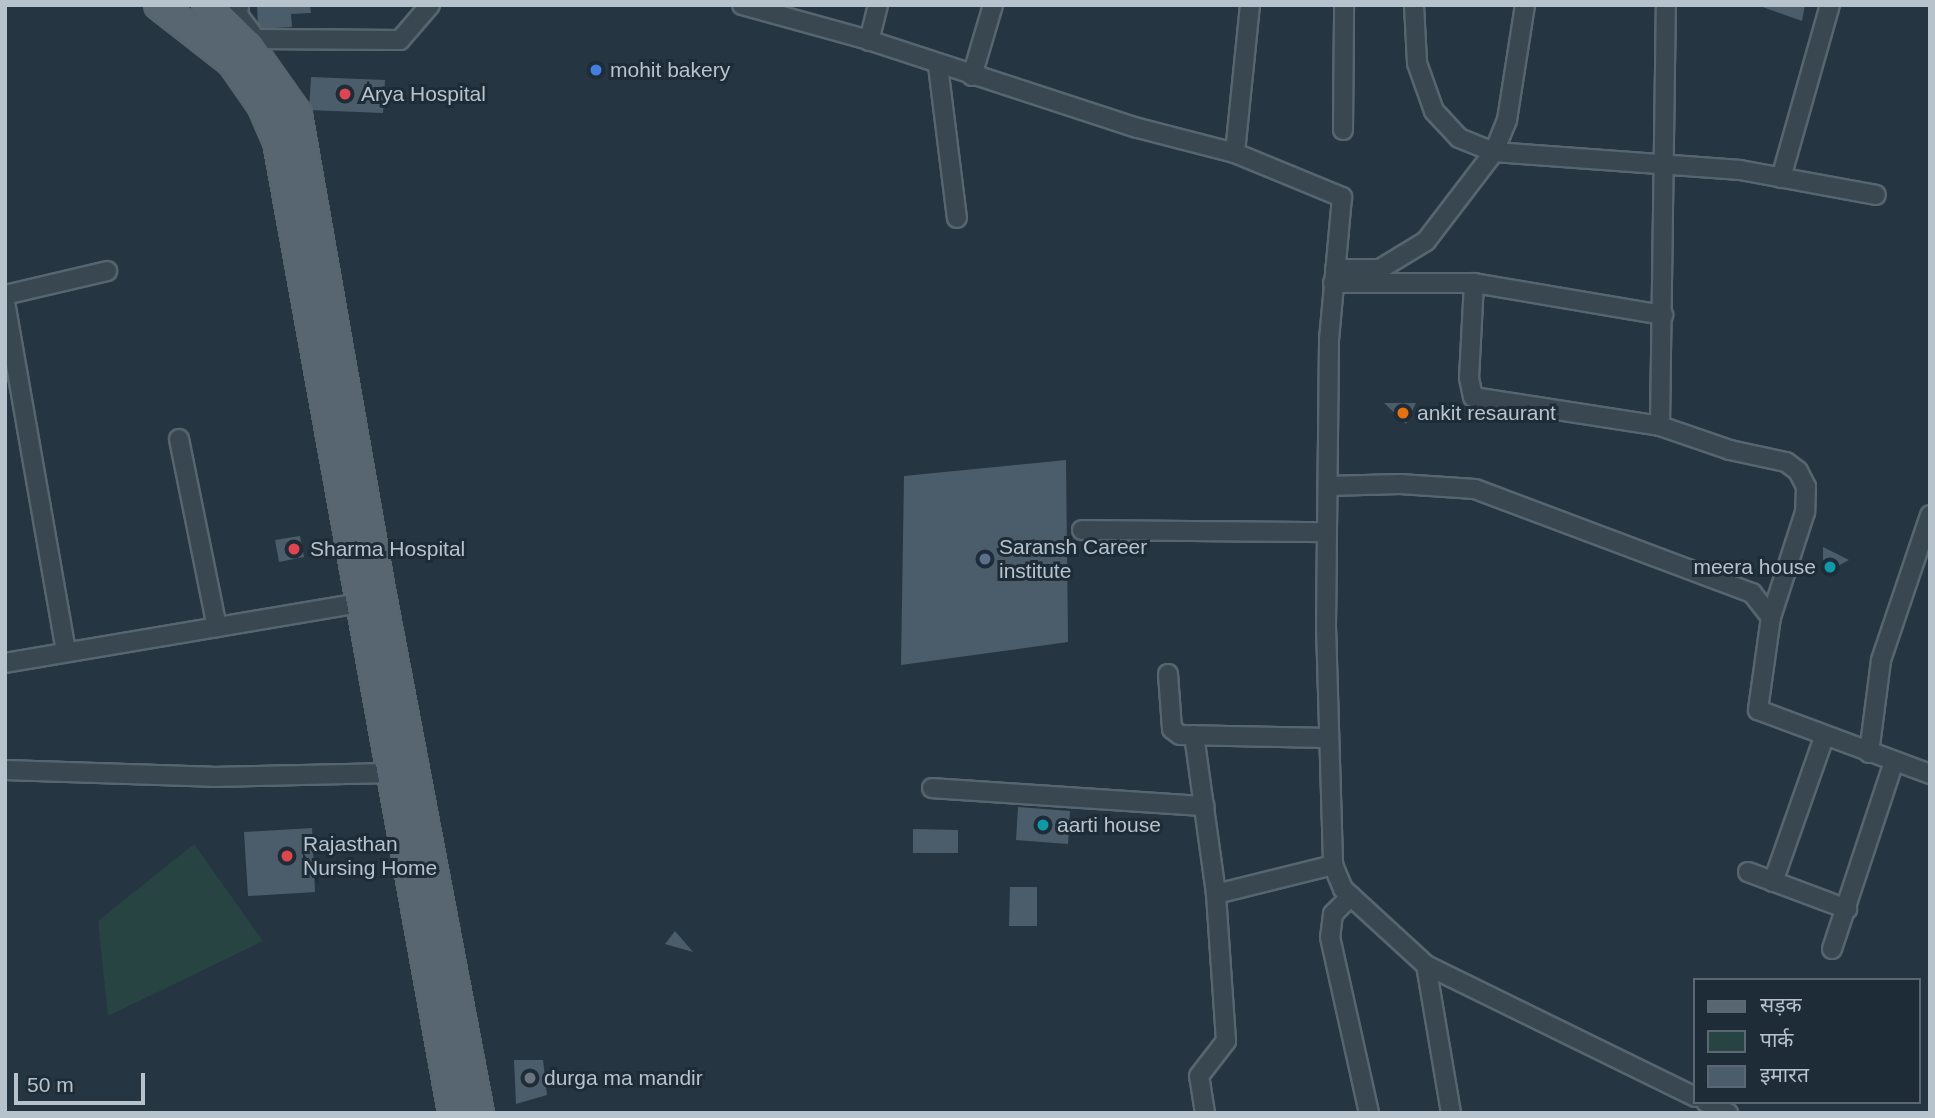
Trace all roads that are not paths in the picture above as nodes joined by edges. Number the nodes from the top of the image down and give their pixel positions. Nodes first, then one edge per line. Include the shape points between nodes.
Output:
1 (159, 5) edge
2 (207, 5) edge
3 (239, 5) edge
4 (430, 5) edge
5 (742, 5) edge
6 (877, 5) edge
7 (993, 5) edge
8 (1250, 5) edge
9 (1344, 5) edge
10 (1414, 5) edge
11 (1525, 5) edge
12 (1666, 5) edge
13 (1830, 5) edge
14 (761, 8) edge
15 (869, 41) junction
16 (246, 49) junction
17 (938, 66) junction
18 (972, 76) junction
19 (1343, 130) dead end
20 (1494, 152) junction
21 (1235, 153) junction
22 (1664, 164) junction
23 (1781, 178) junction
24 (1876, 195) dead end
25 (957, 218) dead end
26 (107, 271) dead end
27 (1334, 276) junction
28 (1474, 283) junction
29 (5, 295) edge
30 (5, 302) edge
31 (1663, 315) junction
32 (1660, 426) junction
33 (179, 439) dead end
34 (1328, 486) junction
35 (1930, 514) edge
36 (1082, 530) dead end
37 (1327, 532) junction
38 (359, 603) junction
39 (1771, 617) junction
40 (217, 627) junction
41 (66, 652) junction
42 (5, 663) edge
43 (1168, 674) dead end
44 (1194, 736) junction
45 (1824, 737) junction
46 (1328, 738) junction
47 (1869, 753) junction
48 (1894, 761) junction
49 (5, 770) edge
50 (391, 773) junction
51 (1930, 774) edge
52 (932, 788) dead end
53 (1204, 806) junction
54 (1333, 865) junction
55 (1748, 872) dead end
56 (1773, 881) junction
57 (1216, 894) junction
58 (1350, 896) junction
59 (1847, 909) junction
60 (1832, 949) dead end
61 (1426, 965) junction
62 (1694, 1097) edge
63 (1710, 1104) edge
64 (453, 1113) edge
65 (479, 1113) edge
66 (1205, 1113) edge
67 (1369, 1113) edge
68 (1451, 1113) edge
69 (1728, 1113) edge

1 - 16 main road
2 - 16 main road
3 - 16 street
4 - 16 street via 400,40
5 - 14 street
6 - 15 street
7 - 18 street
8 - 21 street
9 - 19 street
10 - 20 street via 1418,63 1434,111 1459,138
11 - 20 street via 1507,120
12 - 22 street
13 - 23 street
14 - 15 street
15 - 17 street
16 - 38 main road via 278,142
16 - 65 main road via 297,114 304,143 370,533
17 - 18 street
17 - 25 street
18 - 21 street
20 - 22 street
20 - 27 street via 1426,241 1380,268
21 - 27 street via 1342,197
22 - 23 street
22 - 31 street
23 - 24 street
26 - 29 street
27 - 28 street
27 - 34 street
28 - 31 street
28 - 32 street via 1469,377 1473,397
30 - 41 street
31 - 32 street
32 - 39 street via 1730,450 1786,462 1798,471 1806,487 1805,512
33 - 40 street
34 - 37 street
34 - 39 street via 1475,489 1752,593
35 - 47 street via 1881,660
36 - 37 street
37 - 46 street
38 - 40 street
38 - 50 main road
39 - 45 street via 1758,710
40 - 41 street
41 - 42 street
43 - 44 street via 1172,729
44 - 46 street
44 - 53 street
45 - 47 street
45 - 56 street
46 - 54 street
47 - 48 street
48 - 51 street
48 - 59 street
49 - 50 street via 212,777
50 - 64 main road
52 - 53 street
53 - 57 street
54 - 57 street
54 - 58 street
55 - 56 street
56 - 59 street
57 - 66 street via 1226,1041 1199,1076
58 - 61 street
58 - 67 street via 1333,914 1330,937
59 - 60 street
61 - 62 street
61 - 68 street
63 - 69 street

